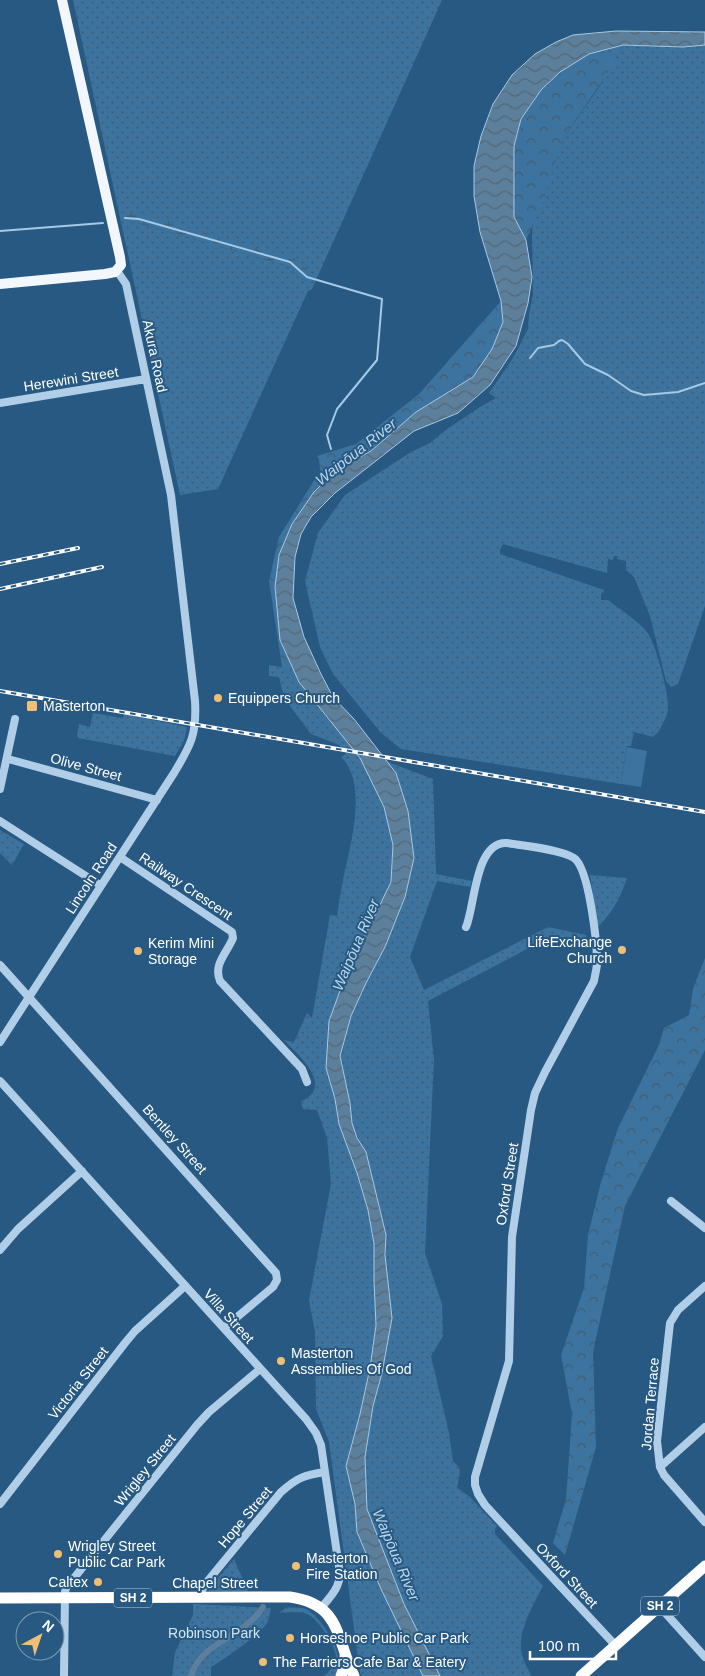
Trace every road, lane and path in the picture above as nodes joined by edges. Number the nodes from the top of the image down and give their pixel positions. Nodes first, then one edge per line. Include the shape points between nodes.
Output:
1 (62, 0) edge
2 (117, 271) junction
3 (0, 284) edge
4 (146, 379) junction
5 (0, 403) edge
6 (15, 719) dead end
7 (195, 725) joint
8 (8, 759) junction
9 (0, 789) edge
10 (157, 800) junction
11 (0, 821) edge
12 (120, 857) junction
13 (100, 885) junction
14 (466, 927) dead end
15 (0, 965) edge
16 (29, 997) junction
17 (0, 1042) edge
18 (0, 1081) edge
19 (307, 1082) dead end
20 (82, 1171) junction
21 (671, 1201) dead end
22 (705, 1228) edge
23 (0, 1250) edge
24 (185, 1286) junction
25 (705, 1286) edge
26 (224, 1328) junction
27 (260, 1369) junction
28 (705, 1427) edge
29 (660, 1467) junction
30 (324, 1472) junction
31 (0, 1504) edge
32 (705, 1522) edge
33 (705, 1566) edge
34 (201, 1597) junction
35 (0, 1598) edge
36 (65, 1598) junction
37 (660, 1606) junction
38 (321, 1608) junction
39 (616, 1646) junction
40 (344, 1649) junction
41 (705, 1658) edge
42 (64, 1676) edge
43 (341, 1676) edge
44 (354, 1676) edge
45 (581, 1676) edge

1 - 2 main road, Akura Road via 120,257 121,265
2 - 3 main road
2 - 4 street, Akura Road via 126,284
4 - 5 street, Herewini Street
4 - 7 street, Akura Road via 174,521
6 - 8 street
7 - 10 street, Lincoln Road via 189,747
8 - 9 street
8 - 10 street, Olive Street
10 - 12 street, Lincoln Road
11 - 13 street
12 - 13 street, Lincoln Road
12 - 19 street, Railway Crescent via 232,932 234,938 218,966 220,981 302,1069
13 - 16 street, Lincoln Road
14 - 39 street, Oxford Street via 481,865 493,846 507,843 565,853 581,865 595,933 597,969 594,981 535,1093 512,1237 509,1361 477,1466 475,1486 486,1505
15 - 16 street, Bentley Street
16 - 17 street, Lincoln Road
16 - 26 street, Bentley Street via 276,1273 277,1280 272,1287
18 - 20 street, Villa Street
20 - 23 street via 18,1229
20 - 24 street, Villa Street
21 - 22 street
24 - 26 street, Villa Street
24 - 31 street, Victoria Street via 125,1342
25 - 29 street, Jordan Terrace via 678,1310 670,1323 657,1441
26 - 27 street, Villa Street
27 - 30 street, Villa Street via 316,1433
27 - 36 street, Wrigley Street via 208,1412 66,1588
28 - 29 street
29 - 32 street, Jordan Terrace
30 - 34 street, Hope Street via 302,1476 282,1492 206,1583
30 - 38 street, Villa Street via 340,1574 336,1590
33 - 37 highway, SH 2
34 - 36 highway, Chapel Street / SH 2
34 - 38 highway, Chapel Street / SH 2 via 290,1597 304,1599
35 - 36 highway, Chapel Street / SH 2
36 - 42 street
37 - 39 highway, SH 2
37 - 41 street
38 - 40 highway via 334,1625
39 - 45 highway, SH 2
40 - 43 highway via 345,1664
40 - 44 highway

